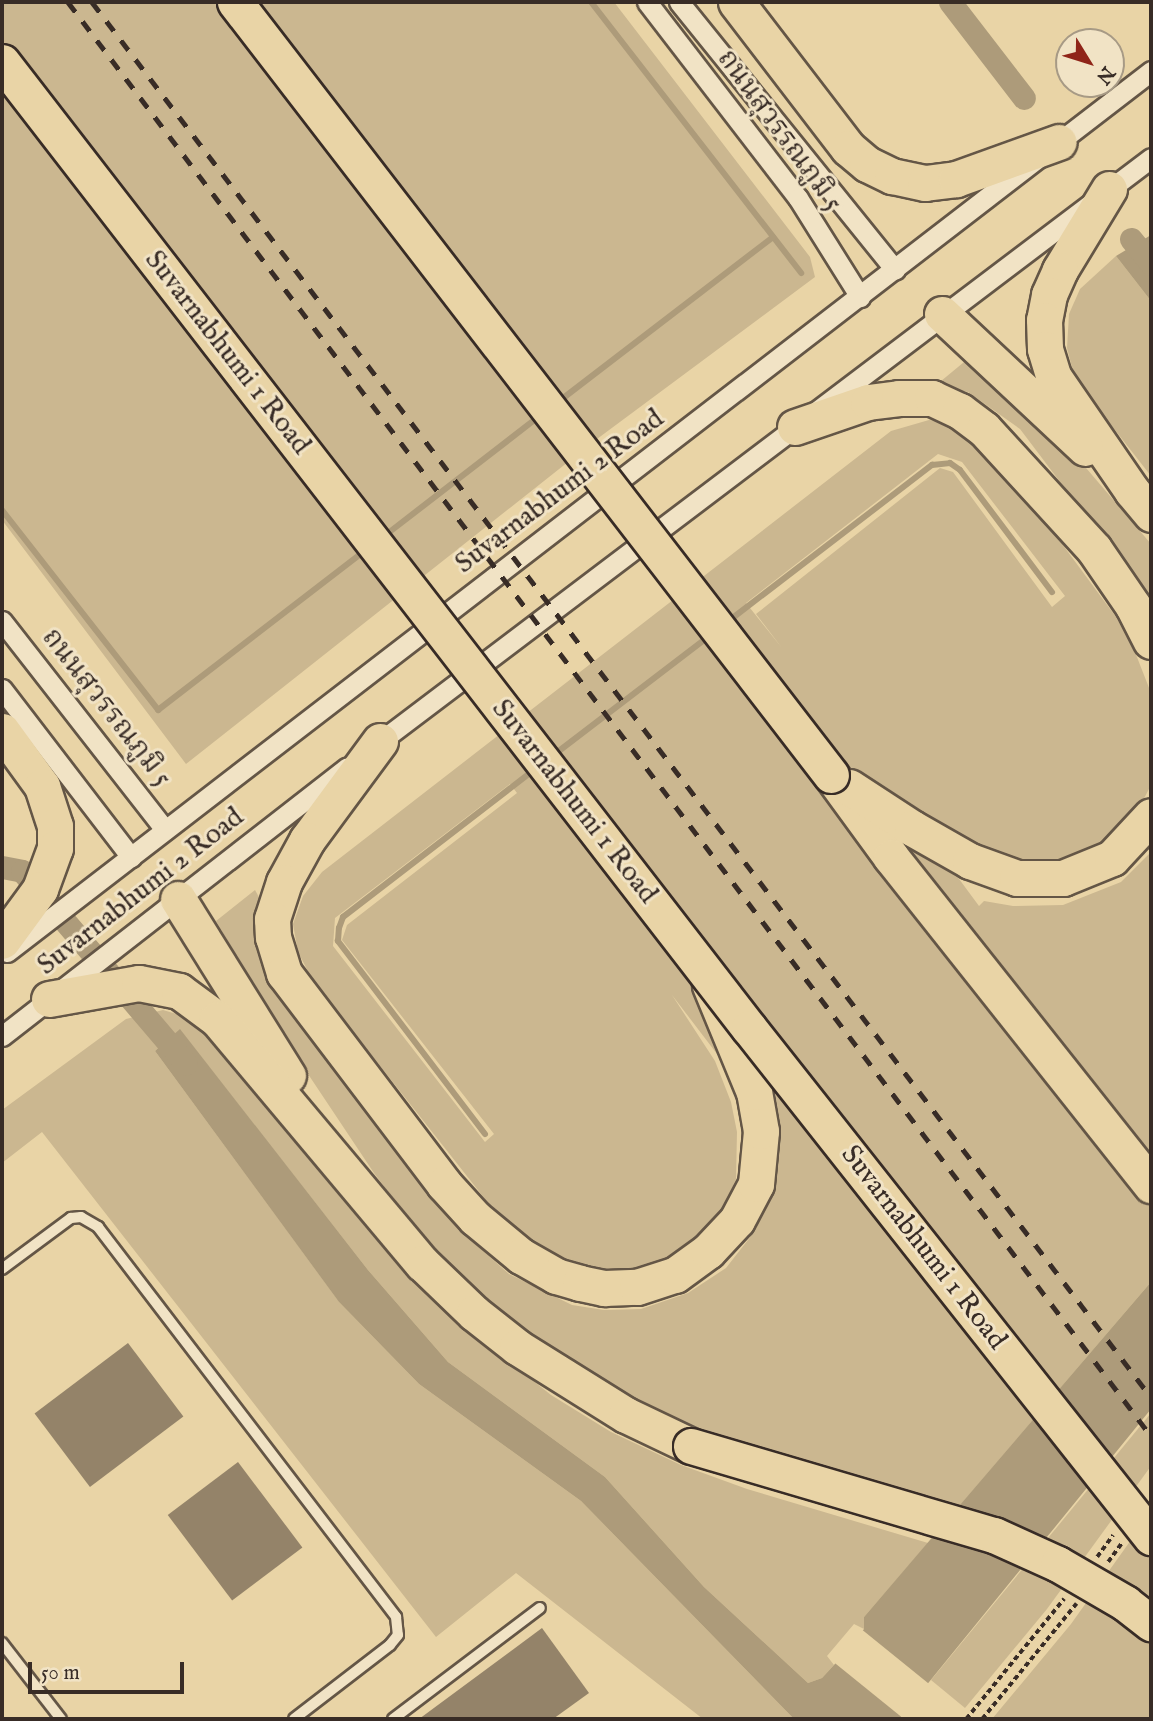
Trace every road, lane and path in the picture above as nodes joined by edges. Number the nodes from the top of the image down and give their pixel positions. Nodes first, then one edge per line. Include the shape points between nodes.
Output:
1 (235, 2) edge
2 (647, 2) edge
3 (679, 2) edge
4 (736, 2) edge
5 (2, 62) edge
6 (1151, 71) edge
7 (1059, 142) junction
8 (1151, 158) edge
9 (1109, 190) junction
10 (895, 270) junction
11 (860, 297) junction
12 (942, 314) junction
13 (795, 427) junction
14 (1142, 503) edge
15 (2, 621) edge
16 (1151, 641) edge
17 (2, 689) edge
18 (2, 731) edge
19 (380, 741) junction
20 (831, 775) junction
21 (1151, 816) edge
22 (165, 830) junction
23 (131, 857) junction
24 (178, 899) junction
25 (2, 941) edge
26 (2, 956) edge
27 (705, 972) junction
28 (49, 999) junction
29 (2, 1036) edge
30 (1151, 1185) edge
31 (358, 1189) junction
32 (2, 1269) edge
33 (1117, 1530) dead end
34 (1140, 1536) edge
35 (1094, 1561) dead end
36 (1104, 1566) dead end
37 (1070, 1592) dead end
38 (1081, 1598) dead end
39 (540, 1608) dead end
40 (1151, 1623) edge
41 (2, 1643) edge
42 (61, 1719) edge
43 (294, 1719) edge
44 (393, 1719) edge
45 (966, 1719) edge
46 (982, 1719) edge

1 - 20 highway, bridge
2 - 11 street, ถนนสุวรรณภูมิ 5 via 798,198
3 - 10 street, ถนนสุวรรณภูมิ 5
4 - 7 highway via 848,148 892,176 925,183 956,179
5 - 27 highway, Suvarnabhumi 1 Road, bridge
6 - 7 street, Suvarnabhumi 2 Road
7 - 10 street, Suvarnabhumi 2 Road
8 - 9 street, Suvarnabhumi 2 Road
9 - 12 street, Suvarnabhumi 2 Road
9 - 14 highway via 1049,295 1045,349 1053,376
10 - 11 street, Suvarnabhumi 2 Road
11 - 22 street, Suvarnabhumi 2 Road
12 - 13 street, Suvarnabhumi 2 Road
12 - 14 highway
13 - 16 highway via 868,402 932,398 960,411 984,429 1094,549
13 - 19 street, Suvarnabhumi 2 Road
15 - 22 street, ถนนสุวรรณภูมิ 5
17 - 23 street
18 - 25 highway via 42,786 55,826 55,848 40,889
19 - 24 street, Suvarnabhumi 2 Road
19 - 27 highway, bridge via 284,882 272,919 273,937 285,973 444,1184 475,1219 555,1276 604,1288 637,1287 675,1275 737,1220 756,1184 761,1131 754,1092
20 - 21 highway via 958,854 1017,878 1063,878 1112,858
20 - 30 highway
22 - 23 street, Suvarnabhumi 2 Road
23 - 26 street, Suvarnabhumi 2 Road
24 - 28 street, Suvarnabhumi 2 Road
24 - 31 highway
27 - 34 highway, Suvarnabhumi 1 Road, bridge
28 - 29 street, Suvarnabhumi 2 Road
28 - 31 highway via 139,983 179,992 217,1019
31 - 40 highway, bridge via 422,1263 474,1313 517,1347 625,1415 691,1446 994,1535 1058,1564
32 - 43 lane via 71,1217 99,1227 396,1617 398,1635 390,1645
33 - 35 path
34 - 36 path
37 - 45 path
38 - 46 path
39 - 44 lane
41 - 42 lane

